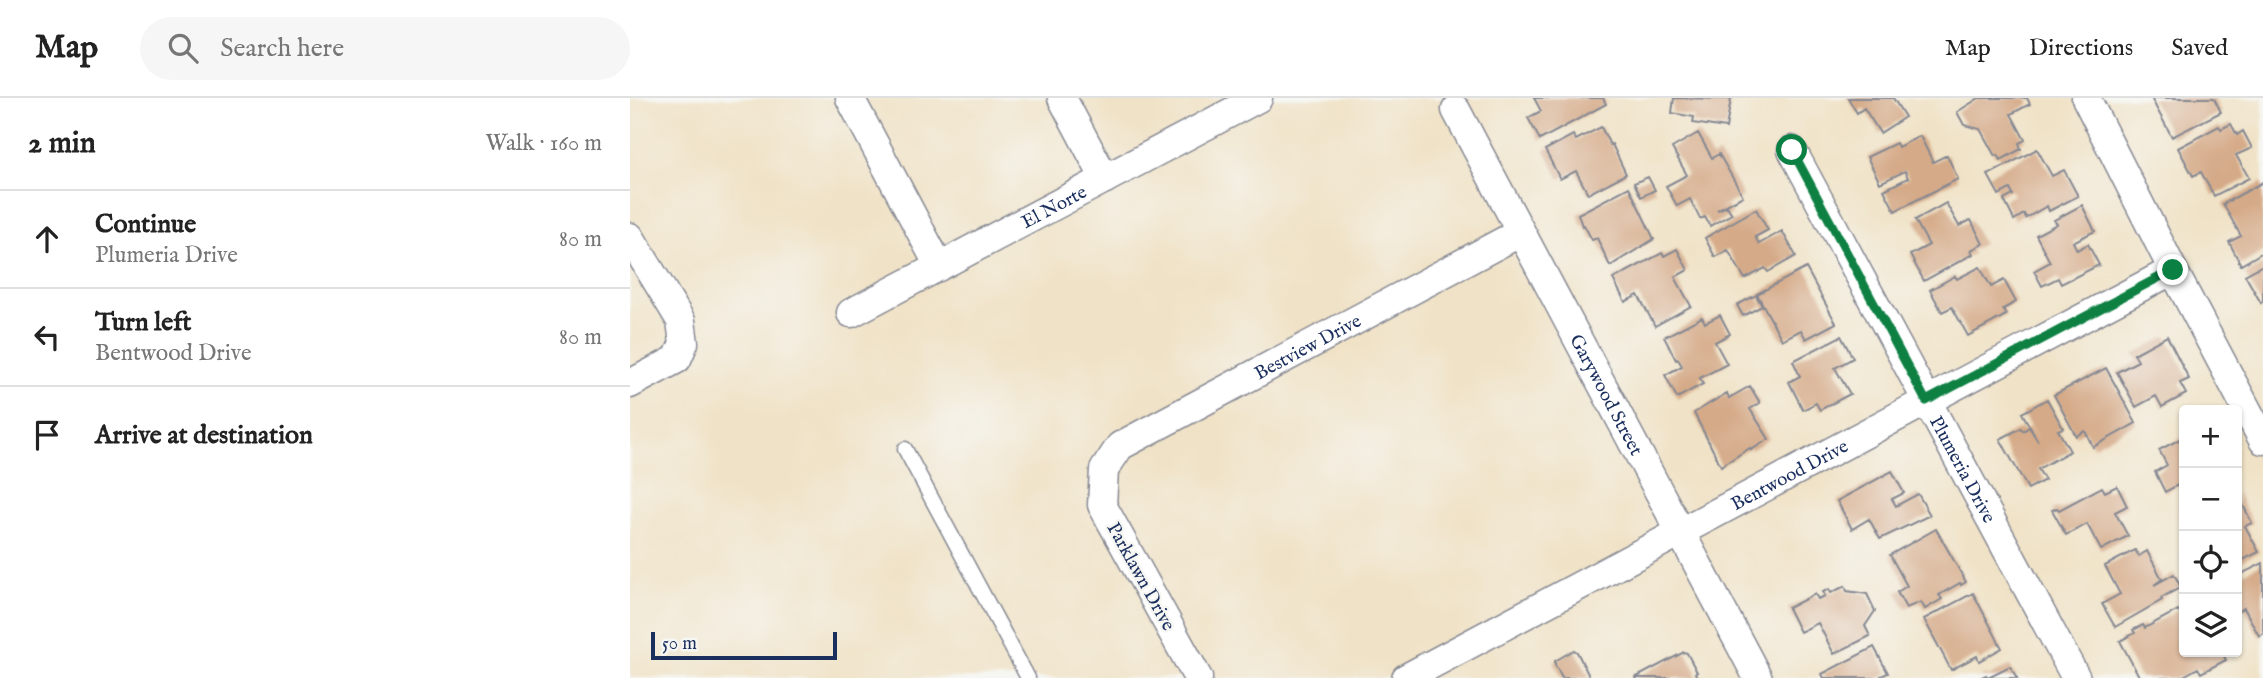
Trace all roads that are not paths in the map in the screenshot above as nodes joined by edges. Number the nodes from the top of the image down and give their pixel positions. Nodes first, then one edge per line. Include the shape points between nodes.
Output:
1 (850, 98) edge
2 (1062, 98) edge
3 (1258, 98) edge
4 (2086, 98) edge
5 (1456, 110) dead end
6 (1792, 150) dead end
7 (1105, 178) junction
8 (1521, 232) junction
9 (630, 237) edge
10 (939, 266) junction
11 (2173, 270) junction
12 (851, 313) dead end
13 (630, 384) edge
14 (1926, 401) junction
15 (2263, 440) edge
16 (905, 449) dead end
17 (1104, 470) joint
18 (1680, 532) junction
19 (1028, 678) edge
20 (1198, 678) edge
21 (1406, 678) edge
22 (1758, 678) edge
23 (2076, 678) edge

1 - 10 street
2 - 7 street
3 - 7 street, El Norte
4 - 11 street
5 - 8 street, Garywood Street
6 - 14 street, Plumeria Drive
7 - 10 street, El Norte
8 - 17 street, Bestview Drive via 1121,446
8 - 18 street, Garywood Street
9 - 13 street via 681,321 684,343 677,359
10 - 12 street, El Norte
11 - 14 street, Bentwood Drive
11 - 15 street
14 - 18 street, Bentwood Drive
14 - 23 street, Plumeria Drive
16 - 19 lane
17 - 20 street, Parklawn Drive via 1102,505
18 - 21 street, Bentwood Drive
18 - 22 street, Garywood Street

